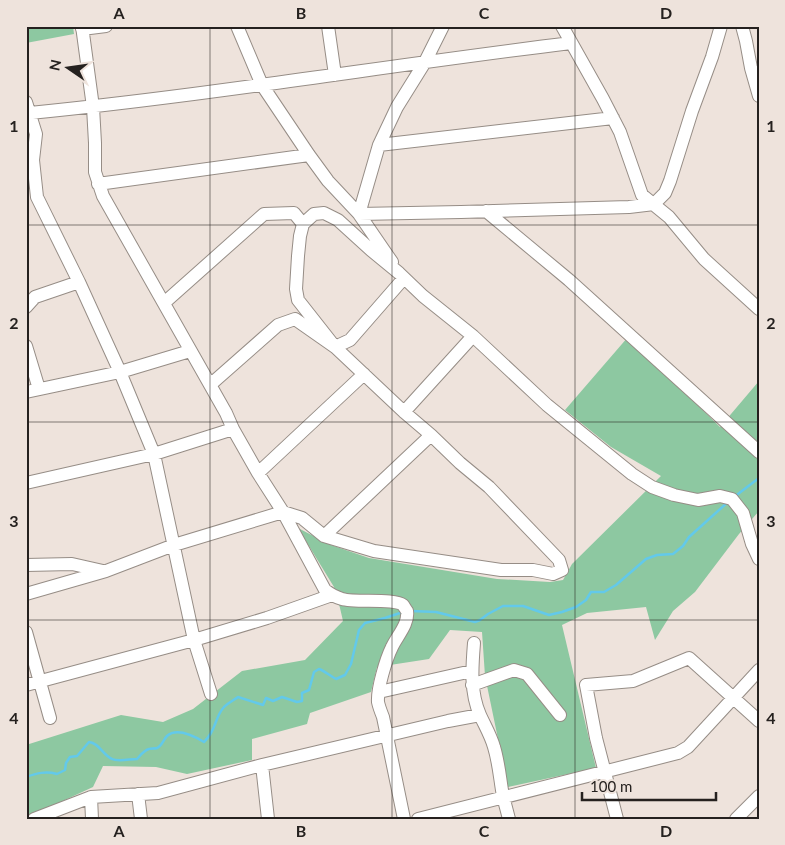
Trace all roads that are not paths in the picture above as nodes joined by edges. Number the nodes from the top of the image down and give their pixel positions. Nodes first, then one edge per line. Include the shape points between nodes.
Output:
1 (106, 26) edge
2 (238, 26) edge
3 (328, 26) edge
4 (443, 26) edge
5 (562, 26) edge
6 (721, 26) edge
7 (742, 26) edge
8 (82, 27) edge
9 (572, 43) junction
10 (425, 62) junction
11 (335, 75) junction
12 (262, 85) junction
13 (759, 96) edge
14 (28, 107) edge
15 (92, 107) junction
16 (613, 118) junction
17 (379, 145) junction
18 (309, 155) junction
19 (98, 184) junction
20 (31, 198) edge
21 (654, 204) junction
22 (486, 211) junction
23 (359, 214) junction
24 (303, 224) junction
25 (402, 275) junction
26 (79, 282) junction
27 (164, 303) junction
28 (26, 307) edge
29 (759, 309) edge
30 (473, 336) junction
31 (26, 346) edge
32 (335, 347) junction
33 (190, 351) junction
34 (120, 372) junction
35 (364, 374) junction
36 (210, 385) junction
37 (32, 390) edge
38 (404, 412) junction
39 (233, 429) junction
40 (431, 435) junction
41 (759, 452) edge
42 (154, 454) junction
43 (258, 473) junction
44 (26, 483) edge
45 (283, 512) junction
46 (324, 536) junction
47 (174, 545) junction
48 (759, 559) edge
49 (26, 565) edge
50 (106, 571) junction
51 (26, 594) edge
52 (332, 596) junction
53 (26, 632) edge
54 (194, 640) junction
55 (474, 643) dead end
56 (759, 670) edge
57 (472, 671) junction
58 (39, 681) junction
59 (26, 685) edge
60 (472, 685) junction
61 (379, 692) junction
62 (211, 694) dead end
63 (733, 698) junction
64 (480, 715) junction
65 (560, 715) dead end
66 (50, 718) dead end
67 (759, 720) edge
68 (387, 736) junction
69 (262, 765) junction
70 (606, 772) junction
71 (138, 794) junction
72 (759, 796) edge
73 (91, 797) junction
74 (503, 798) junction
75 (34, 819) edge
76 (92, 819) edge
77 (141, 819) edge
78 (268, 819) edge
79 (404, 819) edge
80 (418, 819) edge
81 (509, 819) edge
82 (618, 819) edge
83 (736, 819) edge

1 - 8 street
2 - 12 street
3 - 11 street
4 - 10 street
5 - 9 street
6 - 21 street via 670,181 665,193
7 - 13 street
8 - 15 street
9 - 10 street
9 - 16 street
10 - 11 street
10 - 17 street
11 - 12 street
12 - 15 street
12 - 18 street
14 - 15 street
14 - 20 street via 36,134
15 - 19 street
16 - 17 street
16 - 21 street via 642,195
17 - 23 street
18 - 19 street
18 - 23 street
19 - 27 street
20 - 26 street
21 - 22 street
21 - 29 street via 704,259
22 - 23 street
22 - 41 street via 569,280
23 - 25 street
24 - 25 street via 314,214 324,213 338,220
24 - 27 street via 294,213 264,214
24 - 32 street via 298,256 298,300
25 - 30 street via 422,296
25 - 32 street via 350,340
26 - 28 street via 35,297
26 - 34 street
27 - 33 street
30 - 38 street
30 - 48 street via 547,405 652,487 698,500 720,496 732,499 743,513
31 - 37 street
32 - 35 street
32 - 36 street via 295,319 278,325
33 - 34 street
33 - 36 street
34 - 37 street
34 - 42 street
35 - 38 street
35 - 43 street
36 - 39 street
38 - 40 street
39 - 42 street
39 - 43 street
40 - 46 street
40 - 46 street via 513,511 559,560 562,570 553,574 502,570 374,551
42 - 44 street
42 - 47 street
43 - 45 street
45 - 46 street via 302,518
45 - 47 street
45 - 52 street via 325,590
47 - 50 street
47 - 54 street
49 - 50 street via 72,564
50 - 51 street
52 - 54 street
52 - 61 street via 352,601 395,602 407,610 406,620 391,648
53 - 58 street
54 - 58 street
54 - 62 street
55 - 57 street
56 - 63 street
57 - 60 street
57 - 61 street
58 - 59 street
58 - 66 street
60 - 64 street
60 - 65 street via 514,670 527,674
61 - 68 street via 378,704
63 - 67 street
63 - 70 street via 678,753
63 - 70 street via 689,658 633,681 586,685
64 - 68 street
64 - 74 street via 494,746
68 - 69 street
68 - 79 street
69 - 71 street via 158,793
69 - 78 street
70 - 74 street
70 - 82 street
71 - 73 street
71 - 77 street
72 - 83 street
73 - 75 street
73 - 76 street
74 - 80 street
74 - 81 street

